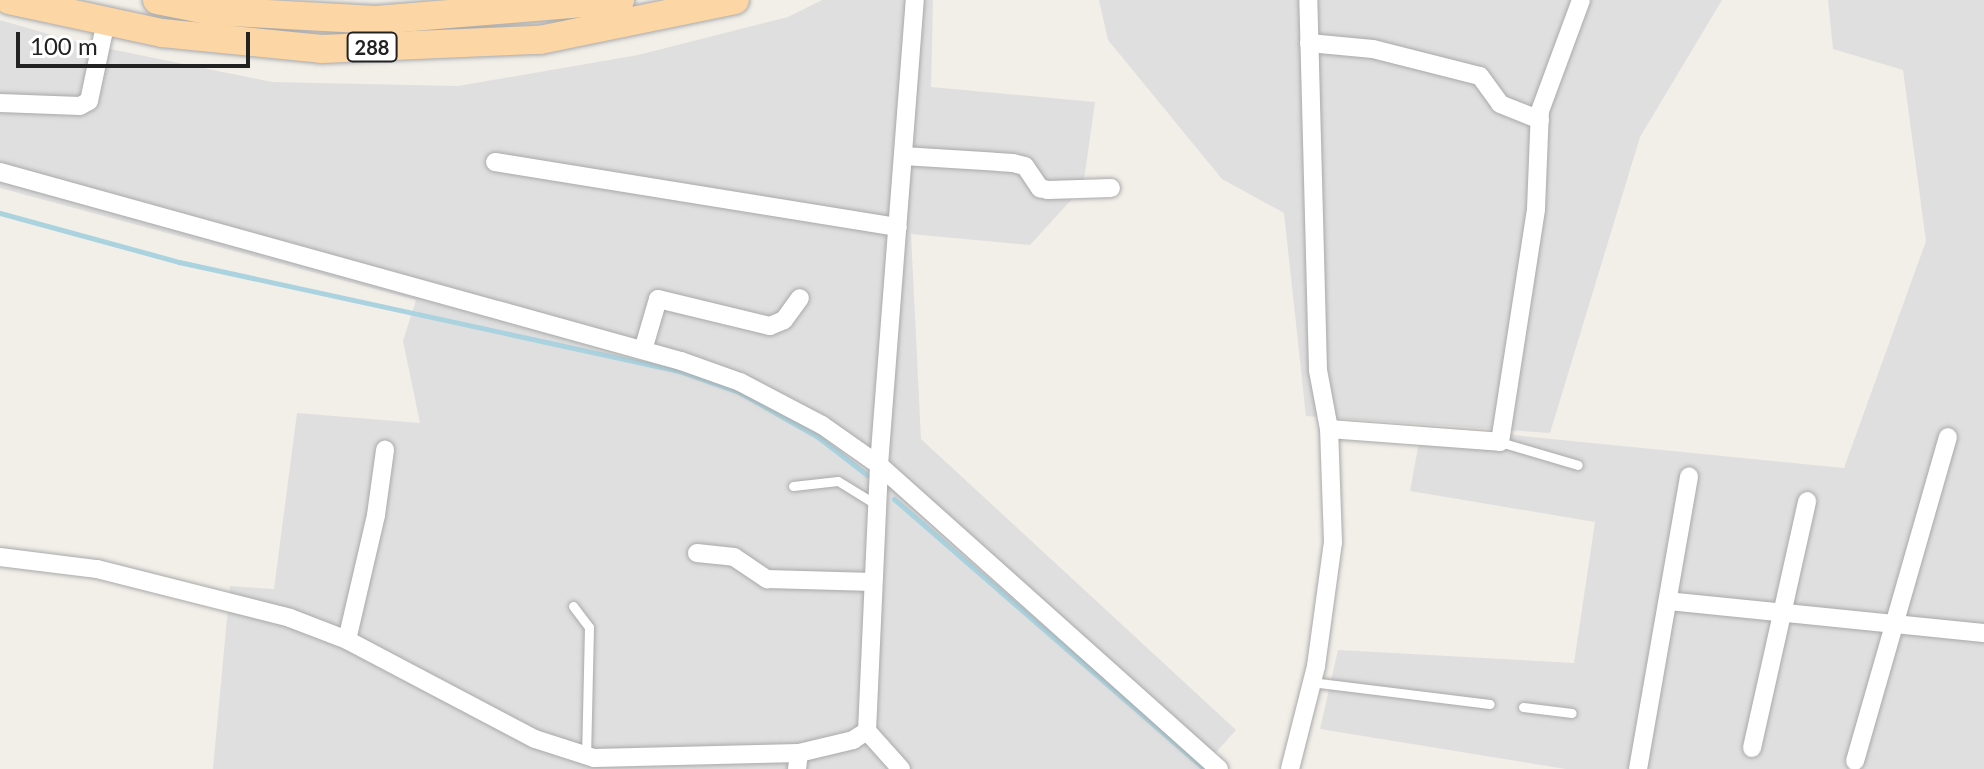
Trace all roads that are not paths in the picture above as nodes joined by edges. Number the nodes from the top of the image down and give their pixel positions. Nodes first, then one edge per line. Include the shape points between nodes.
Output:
1 (9, 0) edge
2 (157, 0) edge
3 (620, 0) edge
4 (735, 0) edge
5 (915, 0) edge
6 (1308, 0) edge
7 (1581, 0) edge
8 (479, 7) edge
9 (106, 21) junction
10 (1309, 43) junction
11 (0, 103) edge
12 (1540, 120) junction
13 (903, 156) junction
14 (495, 162) dead end
15 (0, 172) edge
16 (1111, 188) dead end
17 (898, 227) junction
18 (800, 298) dead end
19 (643, 350) junction
20 (1329, 429) junction
21 (1948, 437) dead end
22 (1500, 442) junction
23 (385, 450) dead end
24 (879, 465) junction
25 (1578, 465) dead end
26 (1689, 476) dead end
27 (793, 486) dead end
28 (1807, 501) dead end
29 (877, 505) junction
30 (697, 553) dead end
31 (0, 557) edge
32 (873, 582) junction
33 (1668, 601) junction
34 (573, 606) dead end
35 (1781, 612) junction
36 (1895, 627) junction
37 (1984, 633) edge
38 (347, 640) junction
39 (1311, 682) junction
40 (1490, 704) dead end
41 (1523, 707) dead end
42 (1572, 713) dead end
43 (867, 731) junction
44 (1752, 748) dead end
45 (586, 756) junction
46 (798, 761) edge
47 (1855, 761) dead end
48 (901, 769) edge
49 (1219, 769) edge
50 (1290, 769) edge
51 (1638, 769) edge

1 - 9 main road, 288
2 - 8 main road, 288 via 212,11 376,20
3 - 8 main road, 288
4 - 9 main road, 288 via 540,40 321,49 162,33
5 - 13 street
6 - 10 street
7 - 12 street
9 - 11 street via 89,101 80,106
10 - 12 street via 1373,49 1480,76 1500,104
10 - 20 street via 1318,370
12 - 22 street via 1536,209
13 - 16 street via 1013,163 1025,166 1040,188 1048,190
13 - 17 street
14 - 17 street
15 - 19 street
17 - 24 street
18 - 19 street via 784,320 770,326 658,299
19 - 24 street via 740,382 822,425
20 - 22 street
20 - 39 street via 1333,542
21 - 36 street
22 - 25 lane
23 - 38 street via 374,528
24 - 29 street
24 - 49 street
26 - 33 street
27 - 29 lane via 838,481
28 - 35 street
29 - 32 street
30 - 32 street via 734,557 767,579
31 - 38 street via 97,569 201,592
32 - 43 street
33 - 35 street
33 - 51 street
34 - 45 lane via 589,627
35 - 36 street
35 - 44 street
36 - 37 street
36 - 47 street
38 - 45 street via 535,739
39 - 40 lane
39 - 50 street
41 - 42 lane
43 - 46 street
43 - 48 street
45 - 46 street

